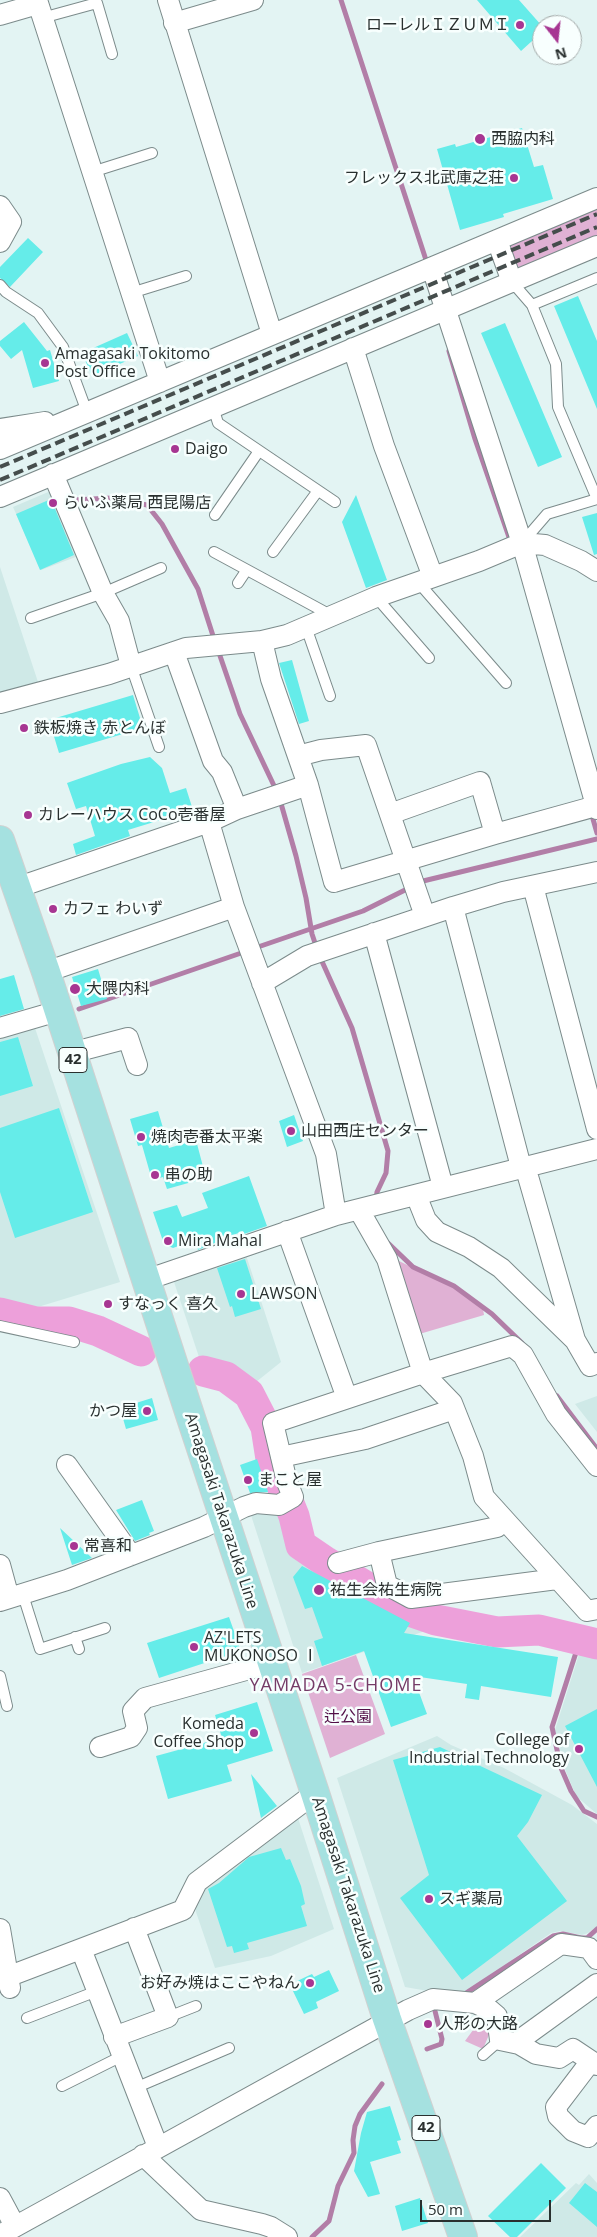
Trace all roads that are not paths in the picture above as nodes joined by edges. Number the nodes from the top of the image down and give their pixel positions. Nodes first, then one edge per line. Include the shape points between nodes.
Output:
1 (168, 0) edge
2 (253, 0) edge
3 (39, 7) edge
4 (0, 15) edge
5 (174, 24) junction
6 (112, 54) dead end
7 (152, 153) dead end
8 (92, 172) junction
9 (597, 198) edge
10 (0, 206) edge
11 (497, 240) junction
12 (0, 242) edge
13 (597, 246) edge
14 (432, 268) junction
15 (186, 276) dead end
16 (597, 278) edge
17 (512, 282) junction
18 (0, 285) edge
19 (131, 293) junction
20 (532, 305) junction
21 (447, 310) junction
22 (272, 334) junction
23 (353, 348) junction
24 (160, 382) junction
25 (213, 407) junction
26 (78, 416) junction
27 (0, 429) edge
28 (0, 449) edge
29 (259, 451) junction
30 (53, 474) junction
31 (317, 492) junction
32 (0, 497) edge
33 (597, 499) edge
34 (335, 502) dead end
35 (215, 515) dead end
36 (522, 543) junction
37 (214, 552) dead end
38 (273, 552) dead end
39 (161, 568) dead end
40 (246, 571) junction
41 (597, 571) edge
42 (425, 580) junction
43 (238, 584) dead end
44 (103, 593) junction
45 (376, 597) junction
46 (31, 618) dead end
47 (326, 619) junction
48 (306, 627) junction
49 (262, 641) junction
50 (174, 652) junction
51 (429, 658) dead end
52 (131, 666) junction
53 (506, 683) dead end
54 (330, 696) dead end
55 (0, 703) edge
56 (159, 747) dead end
57 (298, 756) junction
58 (308, 786) junction
59 (596, 807) edge
60 (237, 809) junction
61 (390, 814) junction
62 (208, 822) junction
63 (494, 834) junction
64 (0, 840) edge
65 (408, 861) junction
66 (597, 872) edge
67 (533, 886) junction
68 (16, 888) junction
69 (453, 906) junction
70 (234, 907) junction
71 (425, 916) junction
72 (374, 933) junction
73 (46, 972) junction
74 (262, 983) junction
75 (58, 1011) junction
76 (0, 1028) edge
77 (71, 1054) junction
78 (137, 1065) dead end
79 (597, 1129) edge
80 (597, 1149) edge
81 (523, 1167) junction
82 (443, 1187) junction
83 (416, 1195) junction
84 (370, 1207) junction
85 (336, 1215) junction
86 (287, 1231) junction
87 (146, 1280) junction
88 (0, 1326) edge
89 (575, 1340) junction
90 (74, 1342) dead end
91 (597, 1363) edge
92 (423, 1372) junction
93 (347, 1398) junction
94 (454, 1409) junction
95 (280, 1457) junction
96 (67, 1465) dead end
97 (597, 1466) edge
98 (224, 1518) junction
99 (504, 1520) junction
100 (379, 1552) junction
101 (132, 1555) junction
102 (338, 1563) dead end
103 (0, 1565) edge
104 (557, 1579) junction
105 (11, 1598) edge
106 (597, 1609) edge
107 (105, 1628) dead end
108 (75, 1638) junction
109 (79, 1649) dead end
110 (271, 1662) junction
111 (0, 1676) edge
112 (7, 1706) dead end
113 (100, 1747) dead end
114 (315, 1794) junction
115 (134, 1928) junction
116 (0, 1929) edge
117 (81, 1949) junction
118 (597, 1960) edge
119 (5, 1976) edge
120 (597, 1984) edge
121 (97, 1991) junction
122 (475, 2004) junction
123 (196, 2006) dead end
124 (168, 2017) junction
125 (27, 2018) dead end
126 (387, 2020) junction
127 (114, 2037) junction
128 (509, 2042) junction
129 (229, 2048) dead end
130 (483, 2055) dead end
131 (122, 2056) junction
132 (594, 2063) edge
133 (62, 2086) dead end
134 (135, 2088) junction
135 (597, 2126) edge
136 (150, 2151) junction
137 (0, 2198) edge
138 (9, 2232) edge
139 (286, 2237) edge
140 (463, 2237) edge

1 - 5 street
2 - 5 street
3 - 4 street
3 - 6 lane via 97,3
3 - 8 street
5 - 22 street
7 - 8 lane
8 - 19 street
9 - 11 street
10 - 12 street via 11,222
11 - 14 street
11 - 17 street
13 - 17 street
14 - 21 street
14 - 22 street
15 - 19 lane
16 - 20 lane
17 - 20 lane
17 - 21 street
18 - 26 lane via 38,313 63,347
19 - 24 street
20 - 33 lane via 556,364 558,408
21 - 23 street
21 - 36 street
22 - 24 street
23 - 25 street
23 - 42 street
24 - 26 street
25 - 29 lane via 218,423
25 - 30 street
26 - 27 street
26 - 28 street
29 - 31 lane
29 - 35 lane
30 - 32 street
30 - 44 street
31 - 34 lane
31 - 38 lane
33 - 36 lane via 547,514
36 - 41 street via 545,545
36 - 42 street
36 - 59 street
37 - 40 lane
39 - 44 lane
40 - 43 lane
40 - 47 lane via 323,611
42 - 45 street
42 - 53 lane
44 - 46 lane
44 - 52 street via 119,621
45 - 47 street
45 - 51 lane
47 - 48 street
48 - 49 street via 287,636
48 - 54 lane
49 - 50 street
49 - 57 street via 271,679
50 - 52 street
50 - 60 street via 213,761 222,772
52 - 55 street
52 - 56 lane
57 - 58 street
57 - 61 street via 366,745
58 - 60 street
58 - 65 street via 334,882
59 - 63 street
60 - 62 street
61 - 63 street via 480,782
61 - 65 street
62 - 68 street
62 - 70 street
63 - 65 street
64 - 68 main road, Amagasaki Takarazuka Line / 42
65 - 71 street
66 - 67 street
67 - 69 street
67 - 79 street
68 - 73 main road, Amagasaki Takarazuka Line / 42
69 - 71 street
69 - 81 street
70 - 73 street
70 - 74 street
71 - 72 street
72 - 74 street via 307,956
72 - 82 street
73 - 75 main road, Amagasaki Takarazuka Line / 42
74 - 85 street via 326,1154
75 - 76 street
75 - 77 main road, Amagasaki Takarazuka Line / 42
77 - 78 street via 128,1038
77 - 87 main road, Amagasaki Takarazuka Line / 42
80 - 81 street
81 - 82 street
81 - 89 street
82 - 83 street
83 - 84 street
83 - 89 street via 426,1220 437,1232 469,1247 501,1268
84 - 85 street
84 - 92 street
85 - 86 street
86 - 87 street
86 - 93 street
87 - 98 main road, Amagasaki Takarazuka Line / 42
88 - 90 lane
89 - 91 street via 590,1366
92 - 93 street
92 - 94 street
92 - 97 street via 512,1346 523,1355 556,1414
93 - 95 street via 273,1423
94 - 95 street via 365,1439
94 - 99 street via 473,1456 484,1497
95 - 98 street via 293,1497 279,1505 256,1502
96 - 101 street
98 - 101 street
98 - 110 main road, Amagasaki Takarazuka Line / 42
99 - 100 street via 496,1527
99 - 104 street
100 - 102 street
100 - 104 street via 387,1585 411,1598
101 - 105 street
103 - 105 street
104 - 106 street via 587,1611
105 - 108 lane via 41,1652
107 - 108 lane
108 - 109 lane
110 - 113 street via 144,1698 133,1711 137,1728 131,1737
110 - 114 main road, Amagasaki Takarazuka Line / 42
111 - 112 lane
114 - 115 street via 197,1882 183,1910
114 - 126 main road, Amagasaki Takarazuka Line / 42
115 - 117 street
115 - 124 street
116 - 119 street
117 - 119 street
117 - 121 street
118 - 122 street via 589,1948 561,1944
120 - 128 street via 521,2039
121 - 125 lane
121 - 127 street
122 - 126 street via 433,1998
122 - 128 street via 497,2016
123 - 124 lane
124 - 127 street
126 - 136 street
126 - 140 main road, Amagasaki Takarazuka Line / 42
127 - 131 street
128 - 130 lane
128 - 132 street via 536,2054 559,2058 573,2049
129 - 134 lane
131 - 133 lane
131 - 134 street
132 - 135 street via 556,2107 558,2116 573,2131 588,2136
134 - 136 street
136 - 138 street
136 - 139 street via 201,2210 262,2224
137 - 138 street

